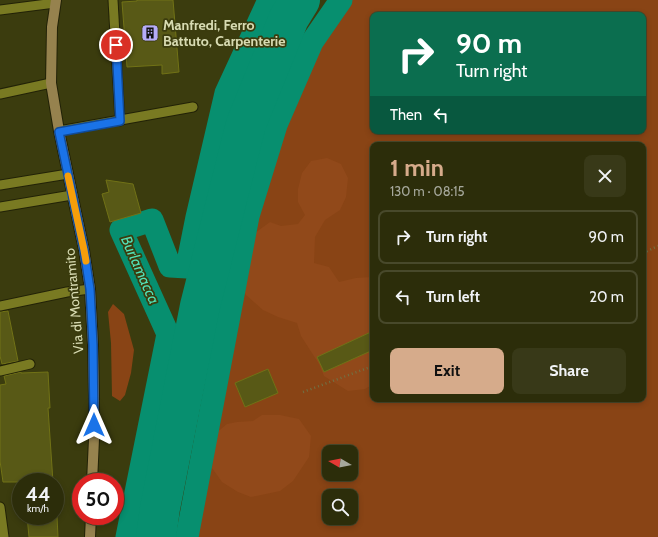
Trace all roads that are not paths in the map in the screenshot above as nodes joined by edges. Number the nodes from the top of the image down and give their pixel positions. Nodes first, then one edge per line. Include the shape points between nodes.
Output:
1 (113, 0) edge
2 (56, 2) edge
3 (0, 10) edge
4 (51, 83) junction
5 (0, 94) edge
6 (193, 107) dead end
7 (120, 121) junction
8 (59, 132) junction
9 (68, 174) junction
10 (0, 185) edge
11 (72, 195) junction
12 (0, 208) edge
13 (90, 289) junction
14 (0, 306) edge
15 (30, 364) dead end
16 (0, 371) edge
17 (92, 473) edge
18 (0, 507) edge
19 (91, 525) edge
20 (4, 537) edge
21 (90, 537) edge

1 - 7 lane
2 - 3 lane
2 - 4 main road, Via di Montramito via 52,33
4 - 5 lane
4 - 8 main road, Via di Montramito
6 - 7 lane
7 - 8 lane
8 - 9 main road, Via di Montramito
9 - 10 lane
9 - 11 main road, Via di Montramito
11 - 12 lane
11 - 13 main road, Via di Montramito
13 - 14 lane
13 - 17 main road, Via di Montramito via 94,396
15 - 16 lane
18 - 20 lane
19 - 21 main road

